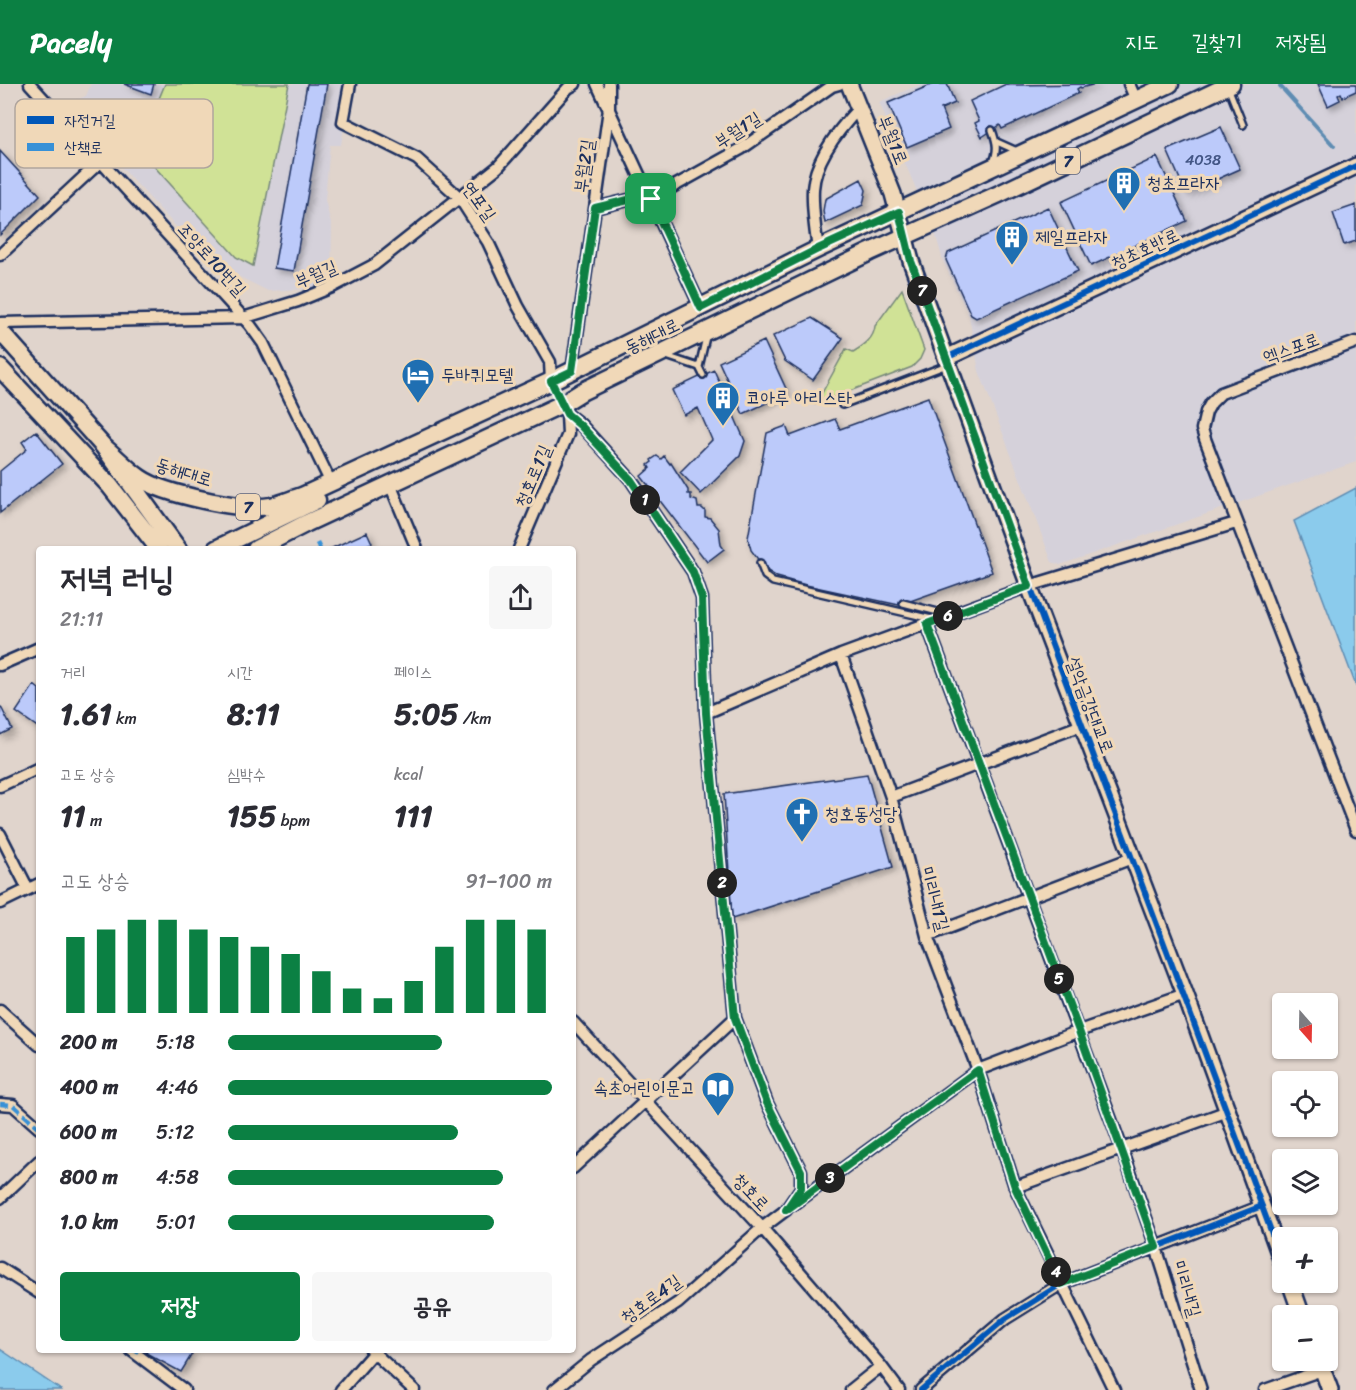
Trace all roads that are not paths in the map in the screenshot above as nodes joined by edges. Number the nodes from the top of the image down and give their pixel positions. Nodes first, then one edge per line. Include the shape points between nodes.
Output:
1 (30, 84) edge
2 (350, 84) edge
3 (575, 84) edge
4 (597, 84) edge
5 (609, 84) edge
6 (839, 84) edge
7 (849, 84) edge
8 (1129, 84) edge
9 (1170, 84) edge
10 (1229, 85) edge
11 (44, 99) edge
12 (1136, 100) junction
13 (859, 108) junction
14 (609, 109) junction
15 (1244, 125) dead end
16 (992, 130) dead end
17 (997, 142) junction
18 (1026, 153) junction
19 (1356, 166) edge
20 (93, 168) edge
21 (107, 168) edge
22 (990, 170) junction
23 (459, 197) junction
24 (650, 197) junction
25 (595, 208) junction
26 (899, 212) junction
27 (906, 237) junction
28 (818, 249) junction
29 (0, 255) edge
30 (701, 308) junction
31 (243, 318) junction
32 (0, 322) edge
33 (0, 331) edge
34 (708, 331) junction
35 (1356, 342) edge
36 (658, 354) junction
37 (947, 361) junction
38 (699, 367) junction
39 (0, 368) edge
40 (572, 371) junction
41 (703, 375) dead end
42 (551, 381) junction
43 (842, 405) dead end
44 (564, 409) junction
45 (104, 447) junction
46 (398, 452) junction
47 (332, 483) junction
48 (390, 484) junction
49 (138, 522) junction
50 (1236, 523) junction
51 (149, 546) edge
52 (157, 546) edge
53 (176, 546) edge
54 (222, 546) edge
55 (262, 546) edge
56 (416, 546) edge
57 (520, 546) edge
58 (760, 563) dead end
59 (1029, 586) junction
60 (903, 603) dead end
61 (951, 615) junction
62 (932, 622) junction
63 (36, 649) edge
64 (841, 655) junction
65 (0, 665) edge
66 (706, 713) junction
67 (1082, 726) junction
68 (979, 764) junction
69 (36, 769) edge
70 (0, 786) edge
71 (891, 797) junction
72 (1356, 830) edge
73 (0, 834) edge
74 (1132, 858) junction
75 (36, 885) edge
76 (28, 889) junction
77 (1028, 898) junction
78 (0, 903) edge
79 (927, 936) junction
80 (1185, 994) junction
81 (0, 1010) edge
82 (735, 1018) junction
83 (576, 1025) edge
84 (1079, 1031) junction
85 (36, 1042) edge
86 (978, 1070) junction
87 (645, 1102) junction
88 (0, 1104) edge
89 (1228, 1111) junction
90 (36, 1125) edge
91 (1122, 1149) junction
92 (36, 1164) edge
93 (576, 1165) edge
94 (1015, 1187) junction
95 (0, 1198) edge
96 (1262, 1206) junction
97 (786, 1210) junction
98 (762, 1228) junction
99 (1272, 1234) edge
100 (1156, 1247) junction
101 (0, 1268) edge
102 (1061, 1284) junction
103 (36, 1291) edge
104 (137, 1353) edge
105 (371, 1353) edge
106 (375, 1353) edge
107 (881, 1366) junction
108 (1308, 1371) edge
109 (1323, 1371) edge
110 (184, 1390) edge
111 (341, 1390) edge
112 (414, 1390) edge
113 (554, 1390) edge
114 (851, 1390) edge
115 (898, 1390) edge
116 (921, 1390) edge
117 (1114, 1390) edge
118 (1201, 1390) edge
119 (1265, 1390) edge
120 (1330, 1390) edge

1 - 11 street, 조양로10번길
2 - 23 street, 연포길 via 343,122 417,159
3 - 23 street, 부월길 via 498,167
4 - 14 street
5 - 14 street, 부월2길
6 - 24 street, 부월1길 via 741,149
7 - 13 street, 부월1로
8 - 12 street
9 - 12 main road, 동해대로 / 7
10 - 15 lane
10 - 27 main road, 동해대로 / 7
12 - 18 main road, 동해대로 / 7
13 - 26 street, 부월1로
13 - 28 street via 833,141 816,176 813,205
14 - 24 street
14 - 25 street, 부월2길
16 - 17 lane
17 - 18 lane
17 - 22 lane
18 - 22 main road, 동해대로 / 7
19 - 37 street, 청초호반로
20 - 29 street
21 - 31 street, 조양로10번길
22 - 26 main road, 동해대로 / 7
23 - 31 street, 부월길 via 374,265 298,301
23 - 42 street, 연포길 via 488,242 550,362
24 - 25 street, 부월1길
24 - 30 street
25 - 40 street, 부월2길
26 - 27 street, 설악금강대교로
26 - 28 main road, 동해대로 / 7
27 - 34 main road, 동해대로 / 7
27 - 37 street, 설악금강대교로
28 - 30 main road, 동해대로 / 7
30 - 40 main road, 동해대로 / 7
31 - 32 street, 부월길
31 - 47 street, 조양로10번길 via 263,343
33 - 45 main road, 동해대로 / 7
34 - 36 main road, 동해대로 / 7
34 - 38 lane
35 - 50 street, 엑스포로 via 1238,385 1211,403 1202,429
36 - 38 lane
36 - 44 main road, 동해대로 / 7 via 583,391
37 - 43 lane
37 - 59 street, 설악금강대교로
38 - 41 lane
39 - 49 main road via 110,486
40 - 42 main road, 동해대로 / 7
42 - 44 main road
42 - 46 main road, 동해대로 / 7
44 - 48 main road, 동해대로 / 7
44 - 57 street, 청호로1길 via 568,434
44 - 66 street via 631,480 693,572 702,598
45 - 47 main road, 동해대로 / 7 via 141,479 239,507 270,506
45 - 53 main road, 동해대로 / 7
46 - 47 main road, 동해대로 / 7
46 - 54 main road, 동해대로 / 7 via 352,484
48 - 55 main road, 동해대로 / 7
48 - 56 street
49 - 51 main road
49 - 52 main road
50 - 59 street
50 - 72 street, 엑스포로
58 - 62 lane via 765,576 773,582
59 - 61 street
59 - 67 street, 설악금강대교로
60 - 61 lane
61 - 62 street
62 - 64 street
62 - 68 street, 미리내길
63 - 65 street
64 - 66 street
64 - 71 street, 미리내1길
66 - 82 street
67 - 68 street
67 - 74 street, 설악금강대교로
68 - 71 street
68 - 77 street, 미리내길
69 - 70 street
71 - 79 street, 미리내1길
73 - 76 street
74 - 77 street
74 - 80 street, 설악금강대교로
75 - 76 street
76 - 78 street
77 - 79 street
77 - 84 street, 미리내길
79 - 86 street, 미리내1길
80 - 84 street, 청호로4길
80 - 89 street, 설악금강대교로
81 - 85 street
82 - 87 street
82 - 97 street via 767,1103 801,1171 801,1188
83 - 87 street, 청호로
84 - 86 street, 청호로4길
84 - 91 street, 미리내길
86 - 94 street, 미리내1길
86 - 97 street, 청호로4길
87 - 93 street
87 - 98 street, 청호로
88 - 90 street via 13,1105
89 - 91 street
89 - 96 street, 설악금강대교로
91 - 94 street
91 - 100 street, 미리내길
92 - 95 street
94 - 102 street, 미리내1길
96 - 99 street, 설악금강대교로
96 - 100 street
97 - 98 street, 청호로4길
98 - 107 street, 청호로
98 - 113 street, 청호로4길 via 678,1303 591,1360
100 - 102 street
100 - 118 street, 미리내길
101 - 103 street
102 - 116 street via 1005,1318
102 - 117 street, 미리내1길
104 - 110 street
105 - 111 street
106 - 112 street
107 - 114 street
107 - 115 street, 청호로
108 - 119 street
109 - 120 street

